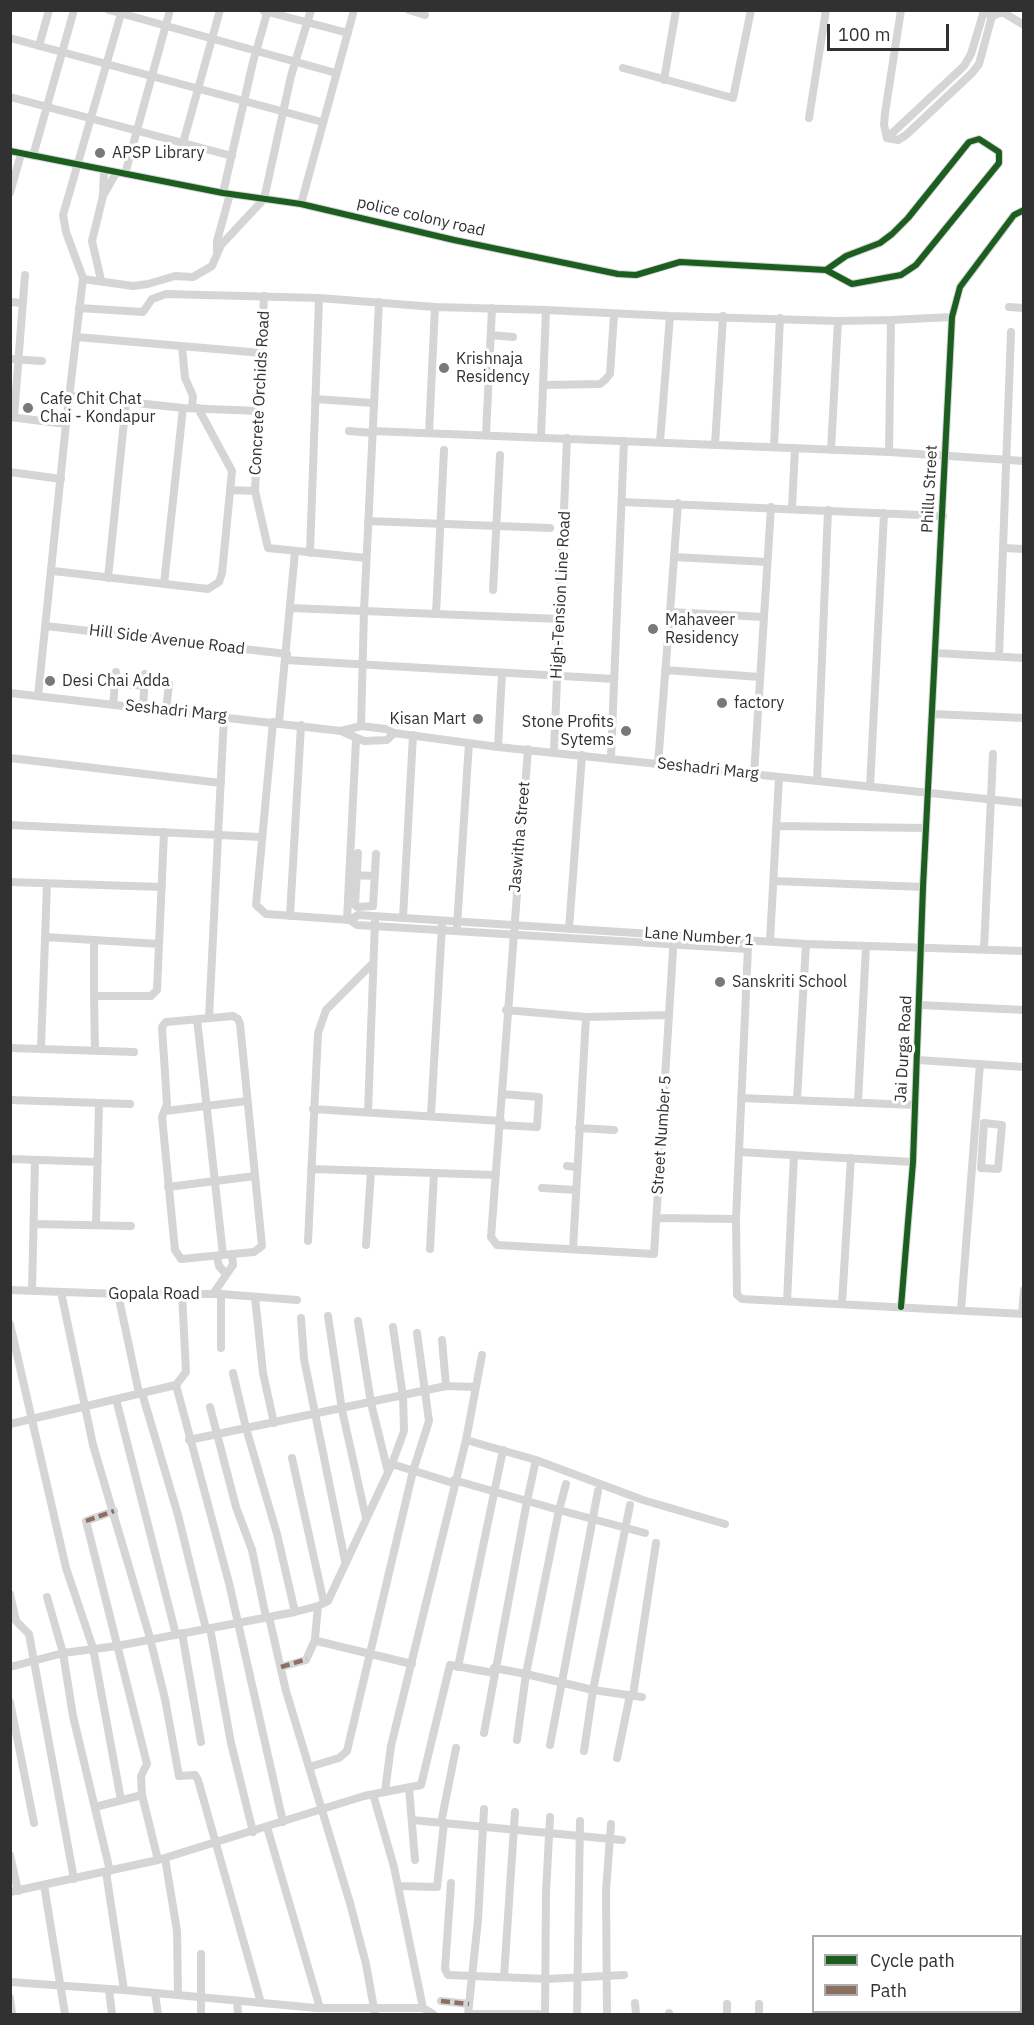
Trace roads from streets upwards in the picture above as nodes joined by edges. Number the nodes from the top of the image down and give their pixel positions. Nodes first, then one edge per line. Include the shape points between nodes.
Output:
1 (49, 10) edge
2 (74, 10) edge
3 (109, 10) edge
4 (170, 10) edge
5 (220, 10) edge
6 (311, 10) edge
7 (354, 10) edge
8 (409, 10) edge
9 (676, 10) edge
10 (751, 10) edge
11 (826, 10) edge
12 (901, 10) edge
13 (984, 10) edge
14 (266, 11) edge
15 (121, 12) edge
16 (1006, 12) edge
17 (425, 15) dead end
18 (992, 16) junction
19 (307, 22) junction
20 (1023, 25) edge
21 (165, 26) junction
22 (348, 33) junction
23 (10, 38) edge
24 (212, 39) junction
25 (39, 46) junction
26 (256, 51) junction
27 (63, 52) junction
28 (296, 62) junction
29 (107, 63) junction
30 (964, 66) junction
31 (623, 68) dead end
32 (972, 72) junction
33 (336, 74) junction
34 (152, 76) junction
35 (664, 80) junction
36 (198, 89) junction
37 (10, 97) edge
38 (244, 102) junction
39 (47, 108) junction
40 (283, 112) junction
41 (809, 118) dead end
42 (91, 119) junction
43 (322, 122) junction
44 (136, 131) junction
45 (887, 138) junction
46 (183, 143) junction
47 (10, 151) edge
48 (21, 154) junction
49 (33, 156) junction
50 (232, 156) junction
51 (76, 164) junction
52 (104, 170) junction
53 (116, 173) junction
54 (125, 174) junction
55 (10, 193) edge
56 (226, 193) junction
57 (103, 196) junction
58 (264, 198) junction
59 (302, 204) junction
60 (1023, 210) edge
61 (217, 252) junction
62 (825, 270) junction
63 (25, 275) dead end
64 (83, 279) junction
65 (101, 280) junction
66 (264, 296) junction
67 (319, 298) junction
68 (10, 302) edge
69 (379, 302) junction
70 (23, 303) junction
71 (1009, 307) dead end
72 (79, 308) junction
73 (435, 308) junction
74 (492, 308) junction
75 (1023, 308) edge
76 (546, 310) junction
77 (514, 313) dead end
78 (614, 315) junction
79 (670, 316) junction
80 (723, 316) junction
81 (952, 317) junction
82 (780, 318) junction
83 (891, 320) junction
84 (838, 321) junction
85 (1011, 332) dead end
86 (493, 336) junction
87 (77, 337) junction
88 (513, 337) dead end
89 (182, 347) junction
90 (262, 352) junction
91 (10, 359) edge
92 (20, 360) junction
93 (42, 362) dead end
94 (544, 385) junction
95 (71, 396) junction
96 (315, 399) junction
97 (126, 402) junction
98 (375, 403) junction
99 (191, 408) junction
100 (259, 411) junction
101 (12, 417) edge
102 (66, 424) junction
103 (349, 431) dead end
104 (373, 432) junction
105 (429, 433) junction
106 (486, 435) junction
107 (541, 437) junction
108 (567, 438) junction
109 (624, 441) junction
110 (660, 442) junction
111 (715, 444) junction
112 (774, 447) junction
113 (795, 448) junction
114 (444, 450) dead end
115 (831, 450) junction
116 (889, 452) junction
117 (501, 455) dead end
118 (945, 455) junction
119 (1007, 460) junction
120 (1023, 461) edge
121 (10, 472) edge
122 (61, 479) junction
123 (230, 490) junction
124 (255, 491) junction
125 (622, 502) junction
126 (678, 503) junction
127 (771, 507) junction
128 (792, 508) junction
129 (828, 510) junction
130 (884, 513) junction
131 (943, 516) junction
132 (368, 521) junction
133 (439, 524) junction
134 (495, 526) junction
135 (550, 528) dead end
136 (1003, 548) junction
137 (1023, 549) edge
138 (295, 552) junction
139 (310, 553) junction
140 (674, 557) junction
141 (366, 558) junction
142 (767, 562) junction
143 (53, 571) junction
144 (108, 578) junction
145 (164, 584) junction
146 (493, 590) dead end
147 (291, 608) junction
148 (364, 611) junction
149 (670, 612) junction
150 (436, 614) junction
151 (764, 617) junction
152 (560, 619) junction
153 (46, 626) junction
154 (936, 653) junction
155 (999, 656) junction
156 (287, 657) junction
157 (1023, 658) edge
158 (362, 663) junction
159 (665, 670) junction
160 (116, 672) dead end
161 (146, 674) dead end
162 (502, 674) junction
163 (557, 676) junction
164 (760, 677) junction
165 (614, 679) junction
166 (115, 683) junction
167 (169, 684) dead end
168 (144, 686) junction
169 (10, 693) edge
170 (38, 696) junction
171 (113, 705) junction
172 (142, 708) junction
173 (166, 711) junction
174 (933, 714) junction
175 (224, 716) junction
176 (1023, 718) edge
177 (276, 722) junction
178 (301, 725) junction
179 (361, 726) junction
180 (341, 731) junction
181 (394, 733) junction
182 (413, 735) junction
183 (356, 740) junction
184 (469, 742) junction
185 (498, 747) junction
186 (528, 749) junction
187 (554, 752) junction
188 (993, 754) dead end
189 (582, 755) junction
190 (10, 758) edge
191 (611, 758) junction
192 (658, 764) junction
193 (754, 775) junction
194 (779, 777) junction
195 (817, 781) junction
196 (221, 783) junction
197 (870, 787) junction
198 (930, 793) junction
199 (990, 800) junction
200 (1023, 803) edge
201 (10, 825) edge
202 (777, 826) junction
203 (926, 828) junction
204 (164, 832) junction
205 (219, 835) junction
206 (261, 837) junction
207 (358, 853) dead end
208 (376, 854) dead end
209 (353, 875) junction
210 (375, 876) junction
211 (775, 881) junction
212 (10, 882) edge
213 (47, 884) junction
214 (162, 887) junction
215 (923, 888) junction
216 (290, 916) junction
217 (376, 916) junction
218 (403, 918) junction
219 (348, 920) junction
220 (442, 921) junction
221 (458, 921) junction
222 (513, 925) junction
223 (375, 926) junction
224 (569, 928) junction
225 (442, 930) junction
226 (457, 931) junction
227 (512, 934) junction
228 (674, 935) junction
229 (45, 937) junction
230 (94, 940) junction
231 (749, 940) junction
232 (770, 941) junction
233 (159, 944) junction
234 (806, 944) junction
235 (673, 945) junction
236 (866, 946) junction
237 (922, 947) junction
238 (984, 949) junction
239 (748, 950) junction
240 (1023, 951) edge
241 (373, 963) junction
242 (94, 996) junction
243 (920, 1005) junction
244 (506, 1010) junction
245 (1023, 1010) edge
246 (669, 1015) junction
247 (586, 1017) junction
248 (209, 1018) junction
249 (197, 1019) junction
250 (10, 1048) edge
251 (41, 1048) junction
252 (95, 1050) junction
253 (134, 1052) dead end
254 (918, 1060) junction
255 (980, 1064) junction
256 (1023, 1067) edge
257 (502, 1094) junction
258 (741, 1098) junction
259 (797, 1099) junction
260 (10, 1100) edge
261 (247, 1101) junction
262 (858, 1102) junction
263 (99, 1103) junction
264 (130, 1104) dead end
265 (915, 1105) junction
266 (207, 1106) junction
267 (313, 1109) junction
268 (165, 1111) junction
269 (368, 1112) junction
270 (431, 1115) junction
271 (501, 1123) junction
272 (579, 1128) junction
273 (614, 1130) dead end
274 (979, 1131) junction
275 (739, 1152) junction
276 (794, 1155) junction
277 (851, 1158) junction
278 (10, 1159) edge
279 (35, 1160) junction
280 (977, 1160) junction
281 (98, 1162) junction
282 (913, 1162) junction
283 (567, 1166) dead end
284 (577, 1167) junction
285 (311, 1168) junction
286 (370, 1171) junction
287 (434, 1174) junction
288 (496, 1175) junction
289 (255, 1176) junction
290 (216, 1181) junction
291 (168, 1187) junction
292 (542, 1188) dead end
293 (576, 1190) junction
294 (657, 1218) junction
295 (736, 1220) junction
296 (34, 1224) junction
297 (96, 1225) junction
298 (131, 1226) dead end
299 (308, 1241) dead end
300 (366, 1245) dead end
301 (573, 1248) junction
302 (430, 1249) dead end
303 (232, 1254) junction
304 (220, 1255) junction
305 (226, 1274) junction
306 (10, 1290) edge
307 (1023, 1290) edge
308 (32, 1291) junction
309 (61, 1292) junction
310 (182, 1293) junction
311 (118, 1294) junction
312 (217, 1294) junction
313 (255, 1297) junction
314 (297, 1300) dead end
315 (787, 1301) junction
316 (842, 1303) junction
317 (901, 1307) junction
318 (961, 1310) junction
319 (1023, 1314) edge
320 (328, 1316) dead end
321 (301, 1318) dead end
322 (358, 1321) dead end
323 (10, 1324) edge
324 (393, 1327) dead end
325 (417, 1333) dead end
326 (442, 1340) dead end
327 (221, 1348) dead end
328 (482, 1355) dead end
329 (233, 1373) dead end
330 (176, 1385) junction
331 (446, 1386) junction
332 (475, 1387) junction
333 (427, 1391) junction
334 (141, 1393) junction
335 (403, 1397) junction
336 (116, 1399) junction
337 (371, 1403) junction
338 (85, 1406) junction
339 (210, 1407) dead end
340 (342, 1410) junction
341 (315, 1416) junction
342 (32, 1419) junction
343 (274, 1423) junction
344 (10, 1424) edge
345 (246, 1428) junction
346 (217, 1434) junction
347 (189, 1440) junction
348 (466, 1440) junction
349 (503, 1450) junction
350 (292, 1458) dead end
351 (536, 1460) junction
352 (390, 1468) junction
353 (413, 1471) junction
354 (454, 1482) junction
355 (566, 1484) dead end
356 (598, 1491) dead end
357 (494, 1492) junction
358 (527, 1502) junction
359 (630, 1505) dead end
360 (559, 1510) junction
361 (114, 1511) junction
362 (592, 1518) junction
363 (366, 1519) junction
364 (724, 1524) dead end
365 (626, 1527) junction
366 (645, 1533) dead end
367 (656, 1543) dead end
368 (345, 1562) junction
369 (10, 1594) edge
370 (47, 1597) dead end
371 (321, 1605) junction
372 (295, 1612) junction
373 (268, 1617) junction
374 (239, 1623) junction
375 (208, 1629) junction
376 (179, 1634) junction
377 (150, 1638) junction
378 (315, 1640) junction
379 (120, 1646) junction
380 (93, 1648) junction
381 (63, 1653) junction
382 (369, 1655) junction
383 (33, 1661) junction
384 (412, 1664) junction
385 (10, 1667) edge
386 (281, 1667) junction
387 (458, 1667) junction
388 (494, 1671) junction
389 (526, 1674) junction
390 (560, 1683) junction
391 (593, 1690) junction
392 (631, 1695) junction
393 (642, 1697) dead end
394 (10, 1702) edge
395 (484, 1733) dead end
396 (517, 1740) dead end
397 (201, 1742) dead end
398 (550, 1744) dead end
399 (456, 1748) dead end
400 (584, 1751) dead end
401 (617, 1758) dead end
402 (309, 1767) junction
403 (409, 1788) junction
404 (385, 1791) junction
405 (372, 1794) junction
406 (142, 1795) junction
407 (121, 1800) junction
408 (95, 1807) junction
409 (322, 1808) junction
410 (484, 1809) dead end
411 (515, 1812) dead end
412 (550, 1817) dead end
413 (412, 1820) junction
414 (580, 1821) dead end
415 (283, 1822) junction
416 (34, 1823) dead end
417 (442, 1823) junction
418 (611, 1824) dead end
419 (267, 1827) junction
420 (482, 1827) junction
421 (513, 1831) junction
422 (254, 1832) junction
423 (548, 1835) junction
424 (578, 1838) junction
425 (610, 1840) junction
426 (622, 1840) dead end
427 (215, 1843) junction
428 (10, 1855) edge
429 (162, 1859) junction
430 (415, 1860) dead end
431 (108, 1871) junction
432 (74, 1879) junction
433 (451, 1883) dead end
434 (44, 1885) junction
435 (398, 1886) junction
436 (14, 1891) edge
437 (201, 1954) dead end
438 (624, 1975) dead end
439 (605, 1976) junction
440 (473, 1977) junction
441 (504, 1977) junction
442 (576, 1977) junction
443 (547, 1979) junction
444 (10, 1982) edge
445 (62, 1986) junction
446 (109, 1990) junction
447 (124, 1990) junction
448 (155, 1994) junction
449 (178, 1995) junction
450 (200, 1997) junction
451 (10, 1998) edge
452 (237, 2001) junction
453 (441, 2001) dead end
454 (261, 2003) junction
455 (635, 2003) dead end
456 (272, 2004) junction
457 (469, 2004) junction
458 (727, 2004) dead end
459 (759, 2004) dead end
460 (423, 2008) junction
461 (316, 2010) edge
462 (345, 2012) edge
463 (374, 2012) edge
464 (404, 2012) edge
465 (12, 2014) edge
466 (66, 2014) edge
467 (112, 2014) edge
468 (158, 2014) edge
469 (201, 2014) edge
470 (238, 2014) edge
471 (274, 2014) edge
472 (433, 2014) edge
473 (468, 2014) edge
474 (538, 2014) edge
475 (546, 2014) edge
476 (577, 2014) edge
477 (607, 2014) edge
478 (636, 2014) edge
479 (727, 2014) edge
480 (759, 2014) edge

1 - 25 street
2 - 27 street
3 - 15 street
4 - 21 street
5 - 24 street
6 - 19 street
7 - 22 street
8 - 17 street
9 - 35 street
10 - 35 street via 734,98
11 - 41 street
12 - 45 street via 885,113
13 - 18 street
13 - 30 street
14 - 19 street
14 - 26 street
15 - 21 street
15 - 29 street
16 - 18 street
16 - 20 street
18 - 32 street via 979,64
19 - 22 street
19 - 28 street
21 - 24 street
21 - 34 street
22 - 33 street
23 - 25 street
24 - 26 street
24 - 36 street
25 - 27 street
26 - 28 street
26 - 38 street
27 - 29 street
27 - 39 street
28 - 33 street
28 - 40 street
29 - 34 street
29 - 42 street
30 - 32 street
30 - 45 street
31 - 35 street
32 - 45 street via 906,135 898,140
33 - 43 street
34 - 36 street
34 - 44 street
36 - 38 street
36 - 46 street
37 - 39 street
38 - 40 street
38 - 50 street
39 - 42 street
39 - 49 street
40 - 43 street
40 - 58 street
42 - 44 street
42 - 51 street
43 - 59 street
44 - 46 street
44 - 54 street
46 - 50 street
47 - 48 street, police colony road
48 - 49 street, police colony road
48 - 55 street
49 - 51 street, police colony road
50 - 56 street
51 - 52 street, police colony road
51 - 64 street via 63,215
52 - 53 street, police colony road
52 - 57 street
53 - 54 street, police colony road
53 - 57 street
54 - 56 street, police colony road
56 - 58 street, police colony road
56 - 61 street
57 - 65 street via 92,241
58 - 59 street, police colony road
58 - 61 street
59 - 62 street, police colony road via 618,274 636,275 680,262
60 - 81 street, Phillu Street via 1014,215 960,287
61 - 65 street via 212,266 192,277 175,276 133,286
62 - 62 street, police colony road via 852,284 910,270 999,163 999,152 979,139 969,142 892,234
63 - 70 street
64 - 65 street
64 - 72 street
66 - 67 street
66 - 72 street via 166,294 152,299 142,312
66 - 90 street, Concrete Orchids Road
67 - 69 street
67 - 96 street
68 - 70 street
69 - 73 street
69 - 98 street
70 - 92 street
71 - 75 street
72 - 87 street
73 - 74 street
73 - 105 street
74 - 76 street
74 - 86 street
76 - 78 street
76 - 94 street
77 - 86 street via 497,312
78 - 79 street
78 - 94 street via 610,374 600,384
79 - 80 street
79 - 110 street
80 - 82 street
80 - 111 street
81 - 83 street
81 - 118 street, Phillu Street
82 - 84 street
82 - 112 street
83 - 84 street
83 - 116 street
84 - 115 street
85 - 119 street
86 - 88 street
86 - 106 street
87 - 89 street
87 - 95 street
89 - 90 street
89 - 99 street via 184,378 193,396
90 - 100 street, Concrete Orchids Road
91 - 92 street
92 - 93 street
92 - 101 street
94 - 107 street
95 - 97 street
95 - 102 street
96 - 98 street
96 - 139 street
97 - 99 street
97 - 144 street
98 - 104 street
99 - 100 street
99 - 123 street via 232,471
99 - 145 street
100 - 124 street, Concrete Orchids Road
101 - 102 street
102 - 122 street
103 - 104 street
104 - 105 street
104 - 132 street
105 - 106 street
106 - 107 street
107 - 108 street
108 - 109 street
108 - 152 street, High-Tension Line Road
109 - 110 street
109 - 125 street
110 - 111 street
111 - 112 street
112 - 113 street
113 - 115 street
113 - 128 street
114 - 133 street
115 - 116 street
116 - 118 street
117 - 134 street
118 - 119 street
118 - 131 street, Phillu Street
119 - 120 street
119 - 136 street
121 - 122 street
122 - 143 street
123 - 124 street
123 - 145 street via 219,582 208,589
124 - 138 street, Concrete Orchids Road via 268,548
125 - 126 street
125 - 165 street
126 - 127 street
126 - 140 street
127 - 128 street
127 - 142 street
128 - 129 street
129 - 130 street
129 - 195 street
130 - 131 street
130 - 197 street
131 - 154 street, Phillu Street
132 - 133 street
132 - 141 street
133 - 134 street
133 - 150 street
134 - 135 street
134 - 146 street
136 - 137 street
136 - 155 street
138 - 139 street
138 - 147 street
139 - 141 street
140 - 142 street
140 - 149 street
141 - 148 street
142 - 151 street
143 - 144 street
143 - 153 street
144 - 145 street
147 - 148 street
147 - 156 street
148 - 150 street
148 - 158 street
149 - 151 street
149 - 159 street
150 - 152 street
151 - 164 street
152 - 163 street, High-Tension Line Road
153 - 156 street, Hill Side Avenue Road
153 - 170 street
154 - 155 street
154 - 174 street, Phillu Street
155 - 157 street
156 - 158 street, Hill Side Avenue Road
156 - 177 street
158 - 162 street, Hill Side Avenue Road
158 - 179 street
159 - 164 street
159 - 192 street
160 - 166 street
161 - 168 street
162 - 163 street, Hill Side Avenue Road
162 - 185 street
163 - 165 street, Hill Side Avenue Road
163 - 187 street, High-Tension Line Road
164 - 193 street
165 - 191 street
166 - 168 street
166 - 171 street
167 - 173 street
168 - 172 street
169 - 170 street, Seshadri Marg
170 - 171 street, Seshadri Marg
171 - 172 street, Seshadri Marg
172 - 173 street, Seshadri Marg
173 - 175 street, Seshadri Marg
174 - 176 street
174 - 198 street, Phillu Street
175 - 177 street, Seshadri Marg
175 - 196 street
177 - 178 street, Seshadri Marg
177 - 206 street
178 - 180 street, Seshadri Marg
178 - 216 street
179 - 180 street, Seshadri Marg
179 - 181 street, Seshadri Marg
180 - 183 street, Seshadri Marg
181 - 182 street, Seshadri Marg
181 - 183 street, Seshadri Marg via 387,740
182 - 184 street, Seshadri Marg
182 - 218 street
183 - 209 street
184 - 185 street, Seshadri Marg
184 - 221 street
185 - 186 street, Seshadri Marg
186 - 187 street, Seshadri Marg
186 - 222 street, Jaswitha Street
187 - 189 street, Seshadri Marg
188 - 199 street
189 - 191 street, Seshadri Marg
189 - 224 street
190 - 196 street
191 - 192 street, Seshadri Marg
192 - 193 street, Seshadri Marg
193 - 194 street, Seshadri Marg
194 - 195 street, Seshadri Marg
194 - 202 street
195 - 197 street, Seshadri Marg
196 - 205 street
197 - 198 street, Seshadri Marg
198 - 199 street, Seshadri Marg
198 - 203 street, Jai Durga Road
199 - 200 street, Seshadri Marg
199 - 238 street
201 - 204 street
202 - 203 street
202 - 211 street
203 - 215 street, Jai Durga Road
204 - 205 street
204 - 214 street
205 - 206 street
205 - 248 street
206 - 216 street via 256,905 266,914
207 - 209 street
208 - 210 street
209 - 210 street
209 - 210 street via 355,906 371,908
209 - 219 street
211 - 215 street
211 - 232 street
212 - 213 street
213 - 214 street
213 - 229 street
214 - 233 street
215 - 237 street, Jai Durga Road
216 - 219 street
217 - 218 street, Lane Number 1
217 - 219 street, Lane Number 1 via 358,915
217 - 223 street
218 - 220 street, Lane Number 1
219 - 223 street
220 - 221 street, Lane Number 1
220 - 225 street
221 - 222 street, Lane Number 1
221 - 226 street
222 - 224 street, Lane Number 1
222 - 227 street, Jaswitha Street
223 - 225 street
223 - 241 street
224 - 228 street, Lane Number 1
225 - 226 street
225 - 270 street
226 - 227 street
227 - 235 street
227 - 244 street, Jaswitha Street
228 - 231 street, Lane Number 1
228 - 235 street, Street Number 5
229 - 230 street
229 - 251 street
230 - 233 street
230 - 242 street
231 - 232 street, Lane Number 1
231 - 239 street
232 - 234 street, Lane Number 1
233 - 242 street via 155,994
234 - 236 street, Lane Number 1
234 - 259 street
235 - 239 street
235 - 246 street, Street Number 5
236 - 237 street, Lane Number 1
236 - 262 street
237 - 238 street, Lane Number 1
237 - 243 street, Jai Durga Road
238 - 240 street, Lane Number 1
239 - 258 street
241 - 267 street via 326,1010 321,1020
241 - 269 street
242 - 252 street
243 - 245 street
243 - 254 street, Jai Durga Road
244 - 247 street
244 - 257 street, Jaswitha Street
246 - 247 street
246 - 294 street, Street Number 5
247 - 272 street
248 - 249 street
248 - 261 street via 232,1016 240,1021
249 - 266 street
249 - 268 street via 166,1022 162,1026
250 - 251 street
251 - 252 street
252 - 253 street
254 - 255 street
254 - 265 street, Jai Durga Road
255 - 256 street
255 - 274 street
257 - 271 street, Jaswitha Street
257 - 271 street via 539,1097 537,1127
258 - 259 street
258 - 275 street
259 - 262 street
260 - 263 street
261 - 266 street
261 - 289 street
262 - 265 street
263 - 264 street
263 - 281 street
265 - 282 street, Jai Durga Road
266 - 268 street
266 - 290 street
267 - 269 street
267 - 285 street
268 - 291 street via 162,1118
269 - 270 street
270 - 271 street
271 - 288 street, Jaswitha Street
272 - 273 street
272 - 284 street
274 - 280 street
274 - 280 street via 985,1122 1002,1125 999,1169 982,1169
275 - 276 street
275 - 295 street
276 - 277 street
276 - 315 street
277 - 282 street
277 - 316 street
278 - 279 street
279 - 281 street
279 - 296 street
280 - 318 street
281 - 297 street
282 - 317 street, Jai Durga Road
283 - 284 street
284 - 293 street
285 - 286 street
285 - 299 street
286 - 287 street
286 - 300 street
287 - 288 street
287 - 302 street
288 - 301 street, Jaswitha Street via 491,1237 494,1243
289 - 290 street
289 - 303 street via 262,1246 254,1252
290 - 291 street
290 - 304 street
291 - 304 street via 178,1257
292 - 293 street
293 - 301 street
294 - 295 street
294 - 301 street, Street Number 5 via 654,1254
295 - 315 street via 737,1295 742,1299
296 - 297 street
296 - 308 street
297 - 298 street
303 - 304 street
303 - 305 street via 233,1265
304 - 305 street via 219,1266
305 - 312 street
306 - 308 street, Gopala Road
307 - 319 street
308 - 309 street, Gopala Road
309 - 311 street, Gopala Road
309 - 338 street
310 - 311 street, Gopala Road
310 - 312 street, Gopala Road
310 - 330 street via 186,1372
311 - 334 street
312 - 313 street, Gopala Road
312 - 327 street
313 - 314 street, Gopala Road
313 - 343 street via 263,1373
315 - 316 street
316 - 317 street
317 - 318 street
318 - 319 street
320 - 340 street
321 - 341 street
322 - 337 street
323 - 342 street
324 - 335 street
325 - 333 street
326 - 331 street
328 - 332 street
329 - 345 street
330 - 334 street
330 - 347 street
331 - 332 street
331 - 333 street
332 - 348 street
333 - 335 street
333 - 353 street via 429,1421
334 - 336 street
334 - 375 street
335 - 337 street
335 - 352 street via 404,1431
336 - 338 street
336 - 376 street
337 - 340 street
337 - 352 street
338 - 342 street
338 - 361 street
339 - 346 street
340 - 341 street
340 - 363 street
341 - 343 street
341 - 368 street
342 - 344 street
342 - 380 street via 66,1568
343 - 345 street
345 - 346 street
345 - 372 street via 278,1534
346 - 347 street
346 - 373 street
347 - 374 street
348 - 349 street
348 - 354 street
349 - 351 street
349 - 357 street
350 - 371 street
351 - 358 street
351 - 364 street via 643,1500
352 - 353 street
352 - 363 street
353 - 354 street
353 - 382 street
354 - 357 street
354 - 384 street
355 - 360 street
356 - 362 street
357 - 358 street
357 - 387 street
358 - 360 street
358 - 388 street
359 - 365 street
360 - 362 street
360 - 389 street
361 - 377 street
361 - 379 street via 86,1520
362 - 365 street
362 - 390 street
363 - 368 street
365 - 366 street
365 - 391 street
367 - 392 street
368 - 371 street via 330,1597
369 - 383 street via 16,1621 28,1634
370 - 381 street
371 - 372 street
371 - 378 street
372 - 373 street
373 - 374 street
373 - 386 street
374 - 375 street
374 - 415 street
375 - 376 street
375 - 422 street
376 - 377 street
376 - 397 street
377 - 379 street
377 - 427 street via 179,1776 197,1777
378 - 382 street
378 - 386 street via 307,1660
379 - 380 street
379 - 406 street via 147,1764 141,1776
380 - 381 street
380 - 407 street
381 - 383 street
381 - 408 street via 73,1716
382 - 384 street
382 - 402 street via 347,1751 339,1758
383 - 385 street
383 - 432 street
384 - 404 street via 391,1746
386 - 402 street
387 - 388 street
387 - 403 street via 450,1665 423,1784
388 - 389 street
388 - 395 street
389 - 390 street
389 - 396 street
390 - 391 street
390 - 398 street
391 - 392 street
391 - 400 street
392 - 393 street
392 - 401 street
394 - 416 street
399 - 417 street
402 - 409 street
403 - 404 street
403 - 413 street
404 - 405 street
405 - 409 street
405 - 435 street
406 - 407 street
406 - 429 street
407 - 408 street
408 - 431 street
409 - 415 street
409 - 463 street via 353,1913
410 - 420 street
411 - 421 street
412 - 423 street
413 - 417 street
413 - 430 street
414 - 424 street
415 - 419 street
417 - 420 street
417 - 435 street via 437,1887
418 - 425 street
419 - 422 street
419 - 461 street
420 - 421 street
420 - 440 street
421 - 423 street
421 - 441 street
422 - 427 street
423 - 424 street
423 - 443 street
424 - 425 street
424 - 442 street
425 - 426 street
425 - 439 street
427 - 429 street
427 - 454 street
428 - 436 street
429 - 431 street
429 - 449 street via 177,1931
431 - 432 street
431 - 447 street
432 - 434 street
433 - 440 street via 445,1971 448,1975
434 - 436 street
434 - 445 street
435 - 460 street
437 - 450 street
438 - 439 street
439 - 442 street
439 - 477 street
440 - 441 street
440 - 457 street
441 - 443 street
442 - 443 street
442 - 476 street
443 - 475 street
444 - 445 street
445 - 446 street
445 - 466 street
446 - 447 street
446 - 467 street
447 - 448 street
448 - 449 street
448 - 468 street
449 - 450 street
450 - 452 street
450 - 469 street
451 - 465 street
452 - 454 street
452 - 470 street
453 - 457 street
454 - 456 street
455 - 478 street
456 - 461 street
456 - 471 street
457 - 473 street
458 - 479 street
459 - 480 street
460 - 464 street
460 - 472 street
461 - 462 street
462 - 463 street
463 - 464 street
473 - 474 street

